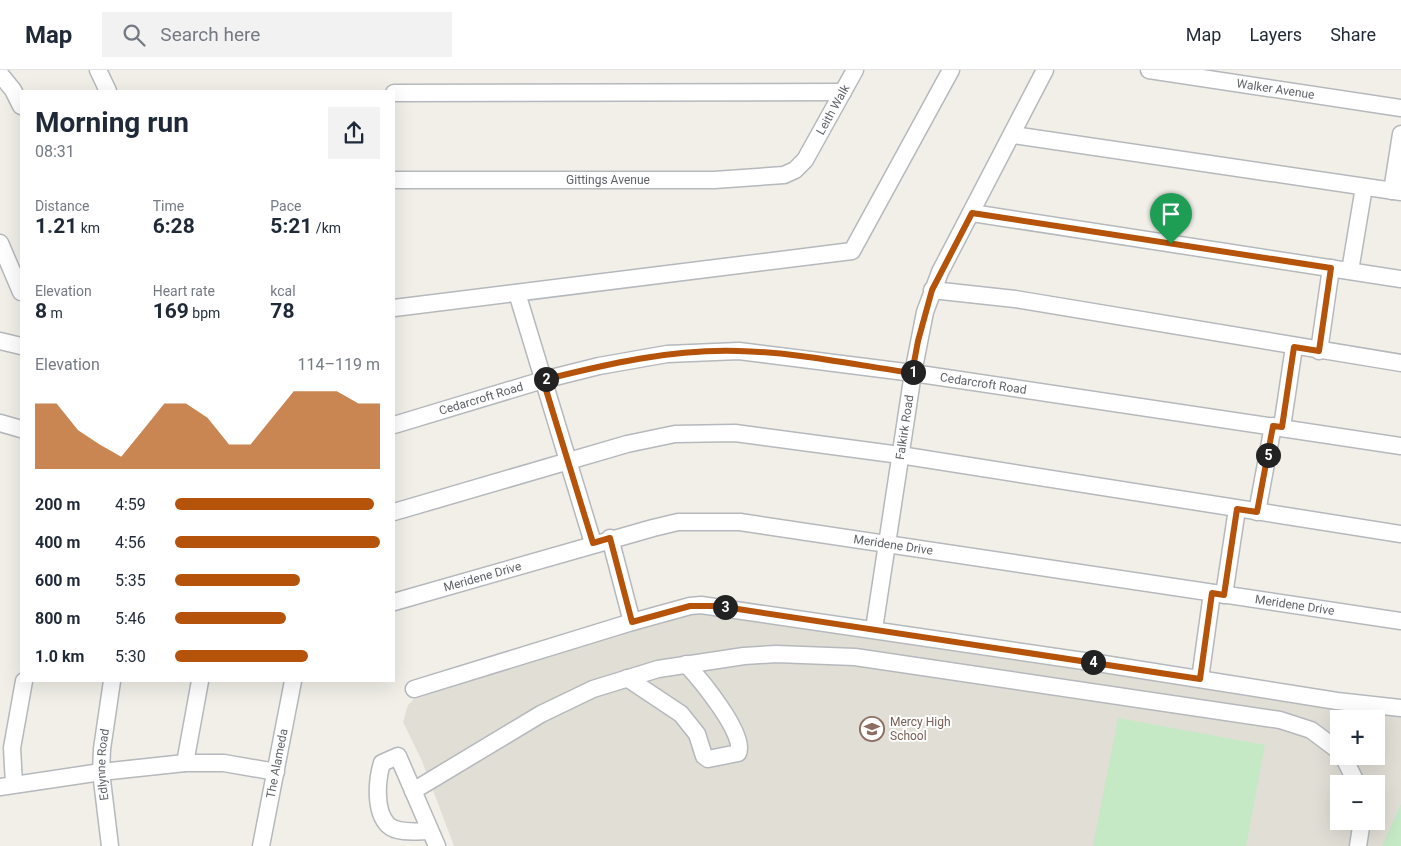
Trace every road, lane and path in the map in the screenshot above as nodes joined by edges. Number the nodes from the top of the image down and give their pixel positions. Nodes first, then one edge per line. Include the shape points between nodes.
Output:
1 (98, 70) edge
2 (855, 70) edge
3 (952, 70) edge
4 (1045, 70) edge
5 (1149, 70) edge
6 (0, 74) edge
7 (108, 90) edge
8 (843, 92) junction
9 (395, 93) edge
10 (20, 104) edge
11 (1401, 108) edge
12 (1401, 134) edge
13 (1012, 135) junction
14 (810, 150) joint
15 (395, 180) edge
16 (1364, 187) junction
17 (1396, 192) edge
18 (972, 213) junction
19 (0, 243) edge
20 (5, 264) edge
21 (1331, 268) junction
22 (1350, 271) junction
23 (1401, 279) edge
24 (20, 290) edge
25 (932, 290) junction
26 (516, 293) junction
27 (395, 308) edge
28 (0, 341) edge
29 (20, 346) edge
30 (1294, 347) junction
31 (1319, 351) junction
32 (1401, 363) edge
33 (912, 373) junction
34 (543, 380) junction
35 (0, 423) edge
36 (395, 425) edge
37 (1277, 427) junction
38 (20, 429) edge
39 (1401, 446) edge
40 (900, 455) junction
41 (567, 461) junction
42 (1237, 509) junction
43 (395, 512) edge
44 (1257, 512) junction
45 (1401, 534) edge
46 (610, 538) junction
47 (593, 543) junction
48 (887, 543) junction
49 (1218, 594) junction
50 (395, 602) edge
51 (1401, 621) edge
52 (632, 622) junction
53 (874, 629) junction
54 (686, 664) junction
55 (627, 678) junction
56 (1200, 679) junction
57 (24, 682) edge
58 (112, 682) edge
59 (200, 682) edge
60 (293, 682) edge
61 (414, 690) dead end
62 (1401, 708) edge
63 (1330, 744) edge
64 (185, 763) junction
65 (101, 772) junction
66 (276, 772) junction
67 (7, 786) edge
68 (413, 792) junction
69 (1361, 830) edge
70 (433, 839) edge
71 (110, 846) edge
72 (261, 846) edge
73 (1358, 846) edge

1 - 7 street
2 - 8 street, Leith Walk
3 - 26 street via 852,251
4 - 13 street, Falkirk Road
5 - 11 street, Walker Avenue
6 - 10 street
8 - 9 street
8 - 14 street, Leith Walk
12 - 17 street
13 - 16 street
13 - 18 street, Falkirk Road
14 - 15 street, Gittings Avenue via 801,165 784,175 750,179
16 - 17 street
16 - 22 street
18 - 21 street
18 - 25 street, Falkirk Road
19 - 20 street
20 - 24 street
21 - 22 street
21 - 31 street
22 - 23 street
25 - 30 street via 1015,299
25 - 33 street, Falkirk Road
26 - 27 street
26 - 34 street
28 - 29 street
30 - 31 street
30 - 37 street
31 - 32 street
33 - 34 street, Cedarcroft Road via 770,353 730,351 667,354
33 - 37 street, Cedarcroft Road
33 - 40 street, Falkirk Road
34 - 36 street, Cedarcroft Road
34 - 41 street
35 - 38 street
37 - 39 street, Cedarcroft Road
37 - 44 street
40 - 41 street via 772,436 693,432 627,444
40 - 42 street
40 - 48 street, Falkirk Road
41 - 43 street
41 - 47 street
42 - 44 street
42 - 49 street
44 - 45 street
46 - 47 street, Meridene Drive
46 - 48 street, Meridene Drive via 678,522 712,521 740,522
46 - 52 street
47 - 50 street, Meridene Drive
48 - 49 street, Meridene Drive
48 - 53 street, Falkirk Road
49 - 51 street, Meridene Drive
49 - 56 street
52 - 53 street via 701,605
52 - 61 street
53 - 56 street
54 - 55 street
54 - 55 street via 725,713 740,746 738,753 708,759 696,734 681,714
54 - 63 street via 776,654 855,657 1280,720 1311,730
55 - 68 street via 541,714
56 - 62 street
57 - 67 street
58 - 65 street, Edlynne Road
59 - 64 street
60 - 66 street, The Alameda
64 - 65 street
64 - 66 street via 224,763
65 - 67 street
65 - 71 street, Edlynne Road
66 - 72 street, The Alameda
68 - 70 street
68 - 70 street via 398,756 382,763 378,790 381,813 388,825
69 - 73 street

